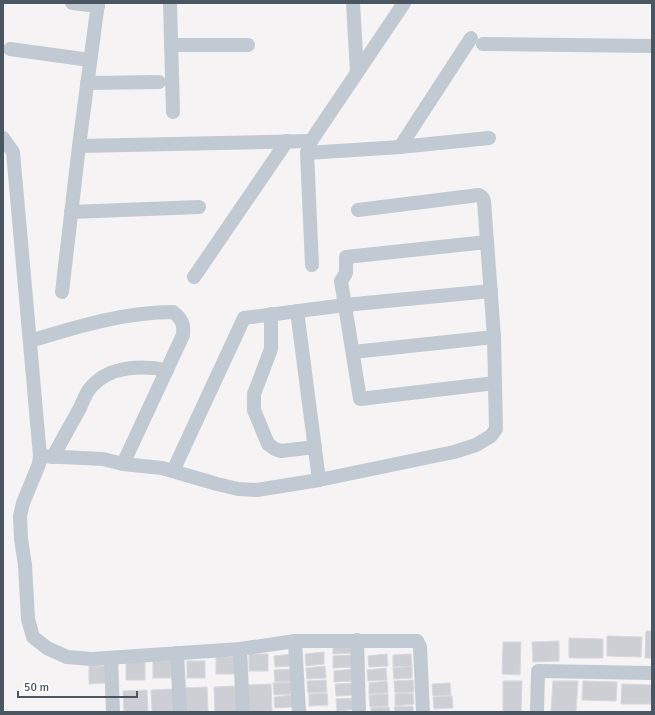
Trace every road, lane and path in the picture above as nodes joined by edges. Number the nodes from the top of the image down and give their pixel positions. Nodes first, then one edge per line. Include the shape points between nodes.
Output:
1 (72, 3) edge
2 (170, 3) edge
3 (353, 3) edge
4 (404, 3) edge
5 (98, 5) edge
6 (171, 44) junction
7 (248, 44) dead end
8 (652, 46) edge
9 (10, 49) dead end
10 (90, 60) junction
11 (357, 72) junction
12 (159, 82) dead end
13 (87, 83) junction
14 (173, 112) dead end
15 (3, 138) edge
16 (489, 138) dead end
17 (287, 141) junction
18 (79, 146) junction
19 (309, 147) junction
20 (400, 147) junction
21 (199, 207) dead end
22 (358, 210) dead end
23 (71, 212) junction
24 (487, 242) junction
25 (312, 265) dead end
26 (194, 277) dead end
27 (491, 291) junction
28 (62, 292) dead end
29 (345, 305) junction
30 (297, 311) junction
31 (271, 314) junction
32 (494, 337) junction
33 (30, 342) junction
34 (353, 352) junction
35 (167, 370) junction
36 (495, 383) junction
37 (315, 447) junction
38 (47, 457) junction
39 (123, 464) junction
40 (173, 471) junction
41 (319, 480) junction
42 (357, 640) junction
43 (295, 641) junction
44 (240, 649) junction
45 (177, 653) junction
46 (111, 658) junction
47 (652, 673) edge
48 (113, 712) edge
49 (180, 712) edge
50 (243, 712) edge
51 (299, 712) edge
52 (359, 712) edge
53 (423, 712) edge
54 (537, 712) edge

1 - 5 street
2 - 6 street
3 - 11 street
4 - 11 street
5 - 10 street
6 - 7 street
6 - 14 street
8 - 20 street via 477,41
9 - 10 street
10 - 13 street
11 - 19 street
12 - 13 street
13 - 18 street
15 - 33 street via 13,152
16 - 20 street
17 - 18 street
17 - 19 street
17 - 26 street
18 - 23 street
19 - 20 street
19 - 25 street
21 - 23 street
22 - 24 street via 479,195 484,201
23 - 28 street
24 - 27 street
24 - 29 street via 345,258 346,273 342,281
27 - 29 street
27 - 32 street
29 - 30 street
29 - 34 street
30 - 31 street
30 - 37 street
31 - 37 street via 271,349 254,394 254,410 268,444 275,449 282,451
31 - 40 street via 249,316 242,321
32 - 34 street
32 - 36 street
33 - 35 street via 87,324 173,312 184,324 183,335
33 - 38 street
34 - 36 street via 360,399
35 - 38 street via 138,367 111,372 100,378 90,387
35 - 39 street
36 - 41 street via 496,429 491,436 476,445 454,452
37 - 41 street
38 - 39 street via 104,459
38 - 46 street via 39,464 20,516 28,619 33,637 47,648 67,657
39 - 40 street
40 - 41 street via 217,484 257,490
42 - 43 street
42 - 52 street
42 - 53 street via 417,641 420,647
43 - 44 street
43 - 51 street
44 - 45 street
44 - 50 street
45 - 46 street
45 - 49 street
46 - 48 street
47 - 54 street via 538,671

